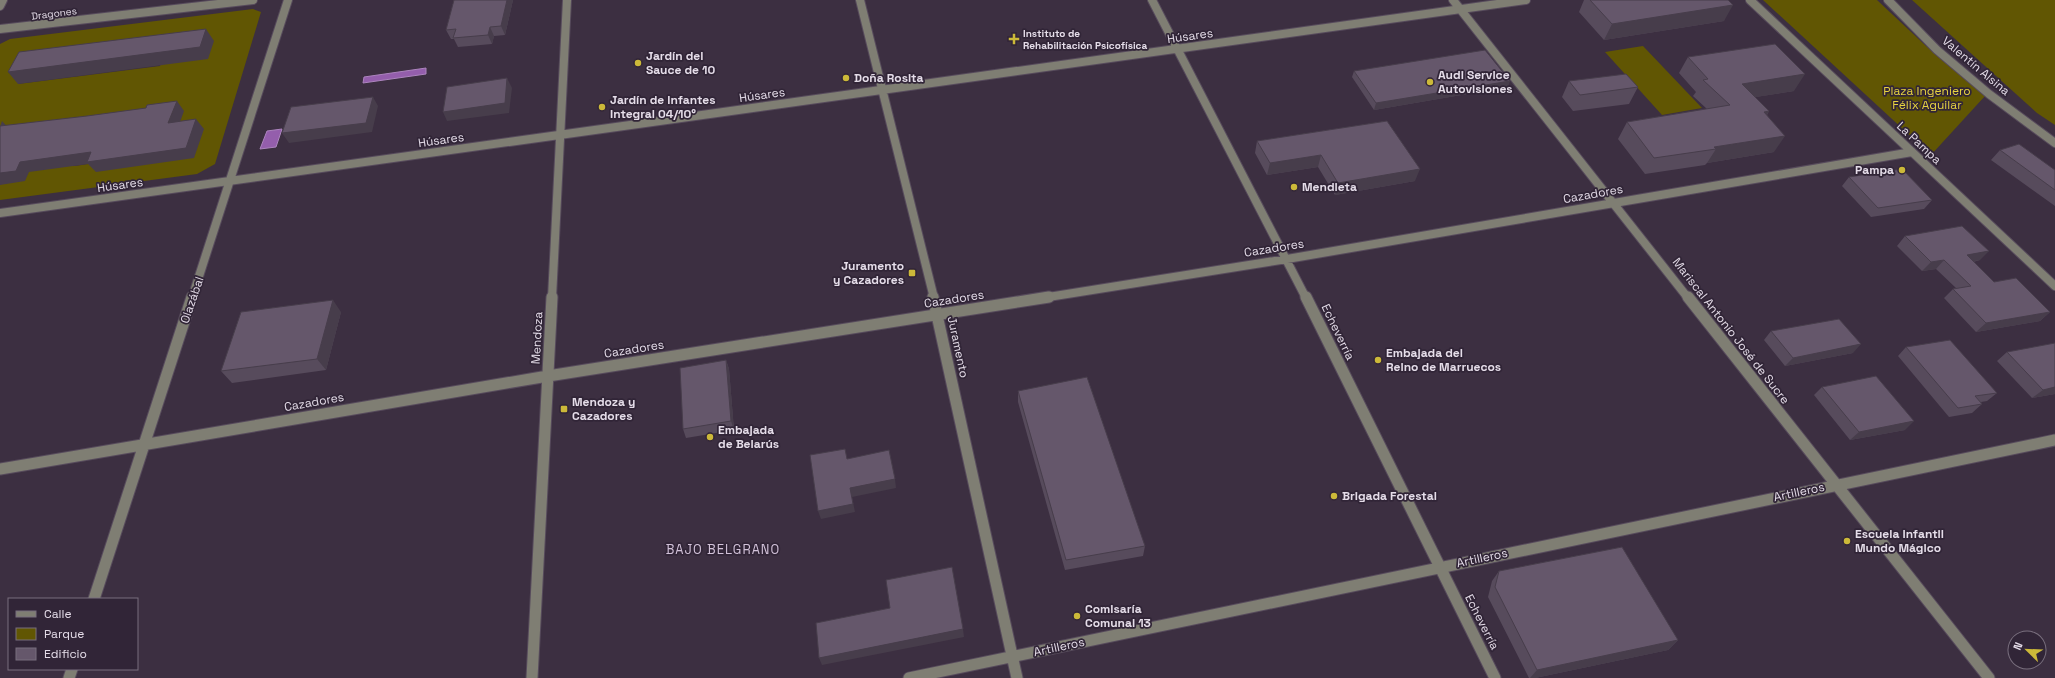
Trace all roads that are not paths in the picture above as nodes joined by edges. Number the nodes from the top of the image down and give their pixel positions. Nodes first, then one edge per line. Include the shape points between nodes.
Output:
1 (3, 0) edge
2 (253, 0) edge
3 (288, 0) edge
4 (567, 0) edge
5 (860, 0) edge
6 (1152, 0) edge
7 (1453, 0) edge
8 (1526, 0) edge
9 (1750, 0) edge
10 (1888, 0) edge
11 (0, 6) edge
12 (1461, 9) junction
13 (0, 30) edge
14 (1177, 50) junction
15 (882, 91) junction
16 (560, 135) junction
17 (2055, 143) edge
18 (1912, 152) junction
19 (231, 182) junction
20 (1614, 204) junction
21 (0, 213) edge
22 (1287, 259) junction
23 (2055, 286) edge
24 (938, 315) junction
25 (548, 376) junction
26 (2055, 440) edge
27 (143, 444) junction
28 (0, 469) edge
29 (1835, 484) junction
30 (1440, 567) junction
31 (94, 598) edge
32 (1013, 656) junction
33 (532, 678) edge
34 (909, 678) edge
35 (1018, 678) edge
36 (1496, 678) edge
37 (1989, 678) edge

1 - 11 street
2 - 13 street, Dragones
3 - 19 street, Olazábal
4 - 16 street, Mendoza
5 - 15 street, Juramento
6 - 14 street, Echeverría
7 - 12 street, Mariscal Antonio José de Sucre
8 - 12 street, Húsares
9 - 18 street, La Pampa
10 - 17 street, Valentín Alsina via 1937,50 1989,94
12 - 14 street, Húsares
12 - 20 street, Mariscal Antonio José de Sucre
14 - 15 street, Húsares
14 - 22 street, Echeverría
15 - 16 street, Húsares
15 - 24 street, Juramento
16 - 19 street, Húsares
16 - 25 street, Mendoza
18 - 20 street, Cazadores
18 - 23 street, La Pampa
19 - 21 street, Húsares
19 - 27 street, Olazábal
20 - 22 street, Cazadores
20 - 29 street, Mariscal Antonio José de Sucre
22 - 24 street, Cazadores
22 - 30 street, Echeverría
24 - 25 street, Cazadores
24 - 32 street, Juramento
25 - 27 street, Cazadores
25 - 33 street, Mendoza
26 - 29 street, Artilleros
27 - 28 street, Cazadores
27 - 31 street, Olazábal
29 - 30 street, Artilleros
29 - 37 street, Mariscal Antonio José de Sucre
30 - 32 street, Artilleros
30 - 36 street, Echeverría
32 - 34 street, Artilleros
32 - 35 street, Juramento

